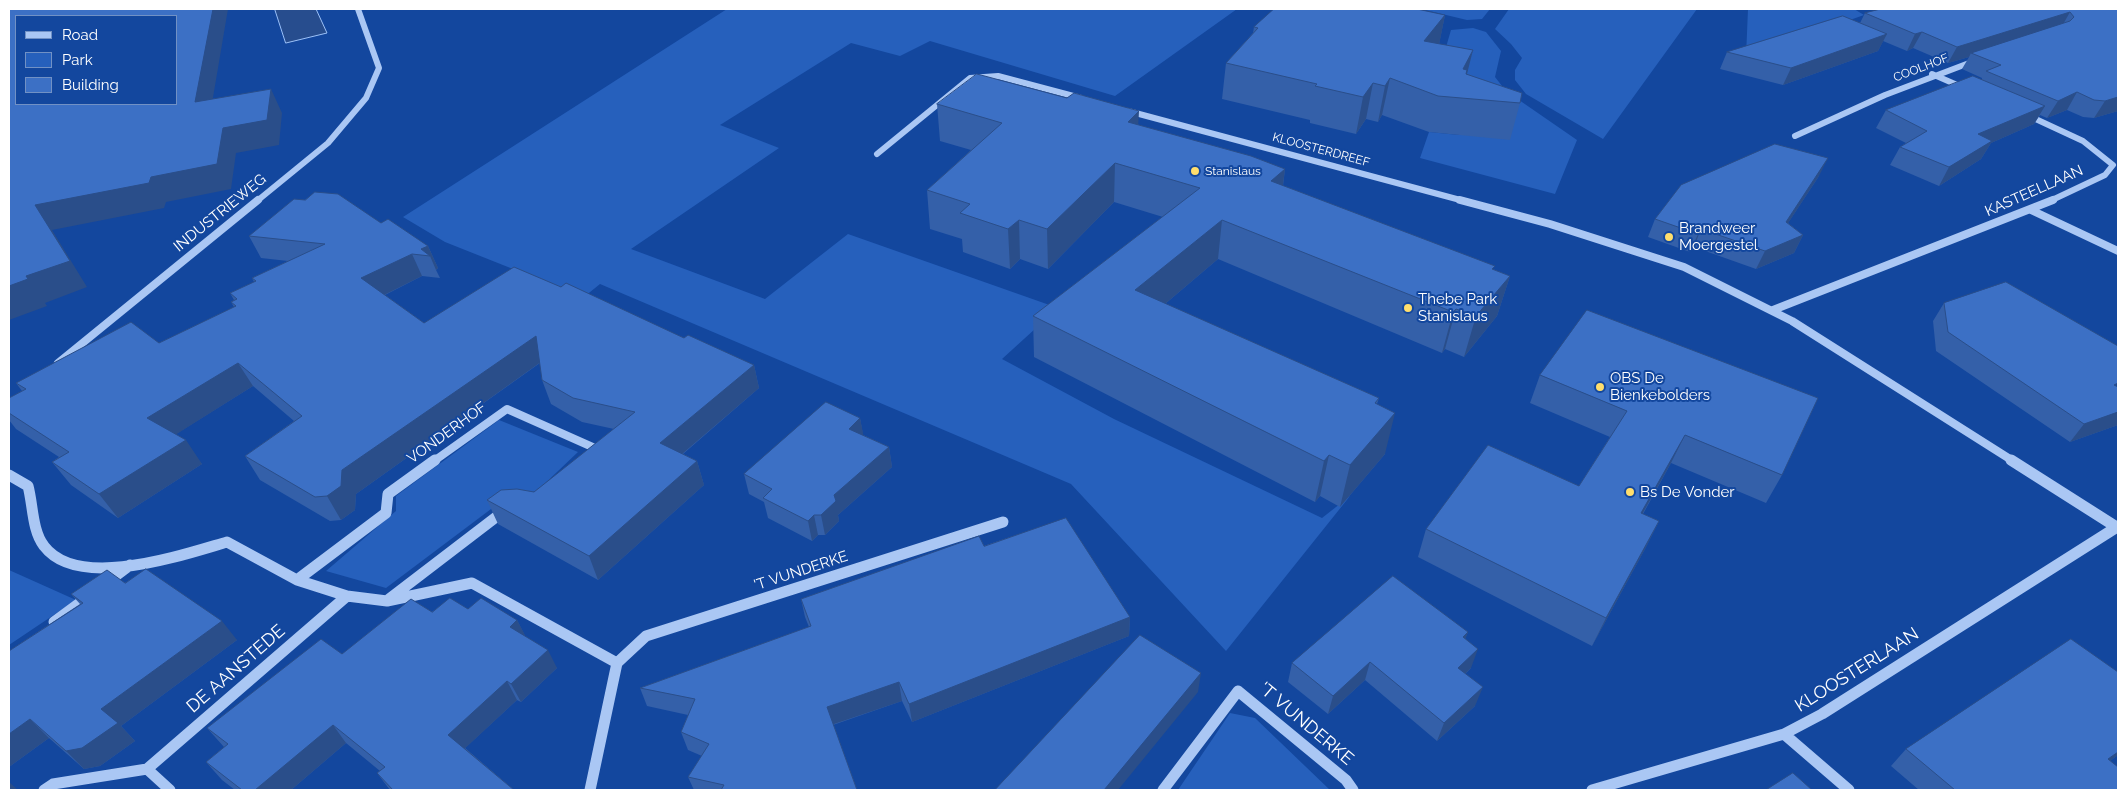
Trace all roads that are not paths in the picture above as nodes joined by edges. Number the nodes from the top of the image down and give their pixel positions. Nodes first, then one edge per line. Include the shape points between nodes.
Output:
1 (358, 9) edge
2 (1986, 57) edge
3 (1932, 74) junction
4 (1976, 93) edge
5 (1091, 101) edge
6 (1118, 108) edge
7 (2019, 112) edge
8 (1795, 136) dead end
9 (877, 154) dead end
10 (2031, 210) junction
11 (2118, 251) edge
12 (1772, 310) junction
13 (54, 366) edge
14 (582, 461) edge
15 (9, 474) edge
16 (516, 506) edge
17 (1003, 522) dead end
18 (2118, 527) edge
19 (130, 565) junction
20 (297, 580) junction
21 (347, 596) junction
22 (387, 601) junction
23 (47, 628) edge
24 (617, 663) junction
25 (1784, 734) junction
26 (147, 769) junction
27 (44, 790) edge
28 (170, 790) edge
29 (590, 790) edge
30 (1163, 790) edge
31 (1353, 790) edge
32 (1592, 790) edge
33 (1848, 790) edge

1 - 13 street, INDUSTRIEWEG via 380,68 366,98 328,143
2 - 3 street, COOLHOF
3 - 4 street
3 - 8 street, COOLHOF
5 - 9 street via 998,76 970,78
6 - 12 street, KLOOSTERDREEF via 1559,227 1684,267
7 - 10 street, KASTEELLAAN via 2097,148 2113,166 2105,175
10 - 11 street
10 - 12 street, KASTEELLAAN
12 - 18 street, KLOOSTERLAAN
14 - 20 street, VONDERHOF via 597,449 507,409 388,494 386,513
15 - 19 street via 28,486 35,509 36,528 44,546 64,563 93,568
16 - 22 street via 509,507
17 - 24 street, 'T VUNDERKE via 646,636
18 - 25 street, KLOOSTERLAAN via 1822,714
19 - 20 street via 227,542
19 - 23 street
20 - 21 street
21 - 22 street
21 - 26 street, DE AANSTEDE
22 - 24 street via 472,583
24 - 29 street
25 - 32 street, KLOOSTERLAAN
25 - 33 street
26 - 27 street via 53,784
26 - 28 street
30 - 31 street, 'T VUNDERKE via 1238,691 1346,780

